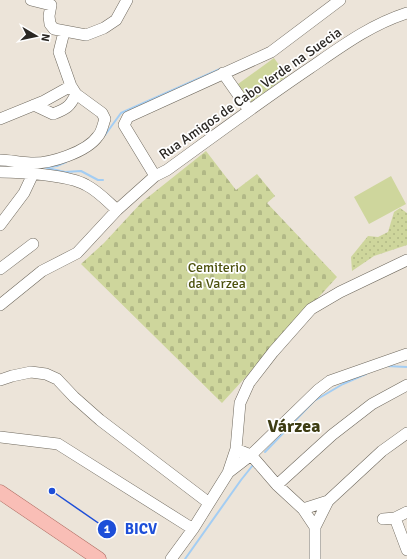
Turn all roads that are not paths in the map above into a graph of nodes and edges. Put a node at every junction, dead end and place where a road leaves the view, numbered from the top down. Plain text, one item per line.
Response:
1 (31, 0) edge
2 (127, 0) edge
3 (340, 0) edge
4 (48, 1) edge
5 (407, 13) edge
6 (63, 31) junction
7 (86, 35) junction
8 (60, 47) junction
9 (223, 73) junction
10 (74, 90) junction
11 (34, 105) junction
12 (250, 110) junction
13 (0, 119) edge
14 (0, 160) edge
15 (0, 172) edge
16 (33, 174) junction
17 (155, 176) junction
18 (117, 210) junction
19 (0, 225) edge
20 (33, 244) dead end
21 (407, 260) edge
22 (0, 269) edge
23 (0, 305) edge
24 (407, 354) edge
25 (0, 380) edge
26 (407, 385) edge
27 (407, 432) edge
28 (0, 437) edge
29 (236, 449) junction
30 (250, 456) junction
31 (228, 473) junction
32 (277, 485) junction
33 (0, 492) edge
34 (328, 501) junction
35 (0, 503) edge
36 (209, 503) junction
37 (303, 509) junction
38 (407, 512) edge
39 (395, 518) junction
40 (383, 519) dead end
41 (315, 528) junction
42 (193, 529) junction
43 (407, 550) edge
44 (84, 559) edge
45 (99, 559) edge
46 (171, 559) edge
47 (315, 559) edge

1 - 4 street
2 - 7 street
3 - 9 street
4 - 6 street
5 - 12 street, Rua Amigos de Cabo Verde na Suecia
6 - 7 street
6 - 8 street
7 - 8 street
8 - 10 street
9 - 12 street
9 - 17 street
10 - 11 street
10 - 11 street
10 - 14 street
11 - 13 street
12 - 17 street, Rua Amigos de Cabo Verde na Suecia
15 - 16 street
16 - 18 street
16 - 19 street
17 - 18 street, Rua Amigos de Cabo Verde na Suecia
18 - 23 street, Rua Amigos de Cabo Verde na Suecia
20 - 22 street
21 - 29 street
24 - 30 street
25 - 36 street
26 - 32 street
27 - 34 street
28 - 42 street
29 - 30 street
29 - 31 street
30 - 31 street
30 - 32 street
31 - 36 street
32 - 37 street
33 - 45 main road
34 - 37 street
34 - 41 street
35 - 44 main road
36 - 42 street
37 - 41 street
38 - 39 street
39 - 40 street
39 - 43 street
41 - 47 street
42 - 46 street

